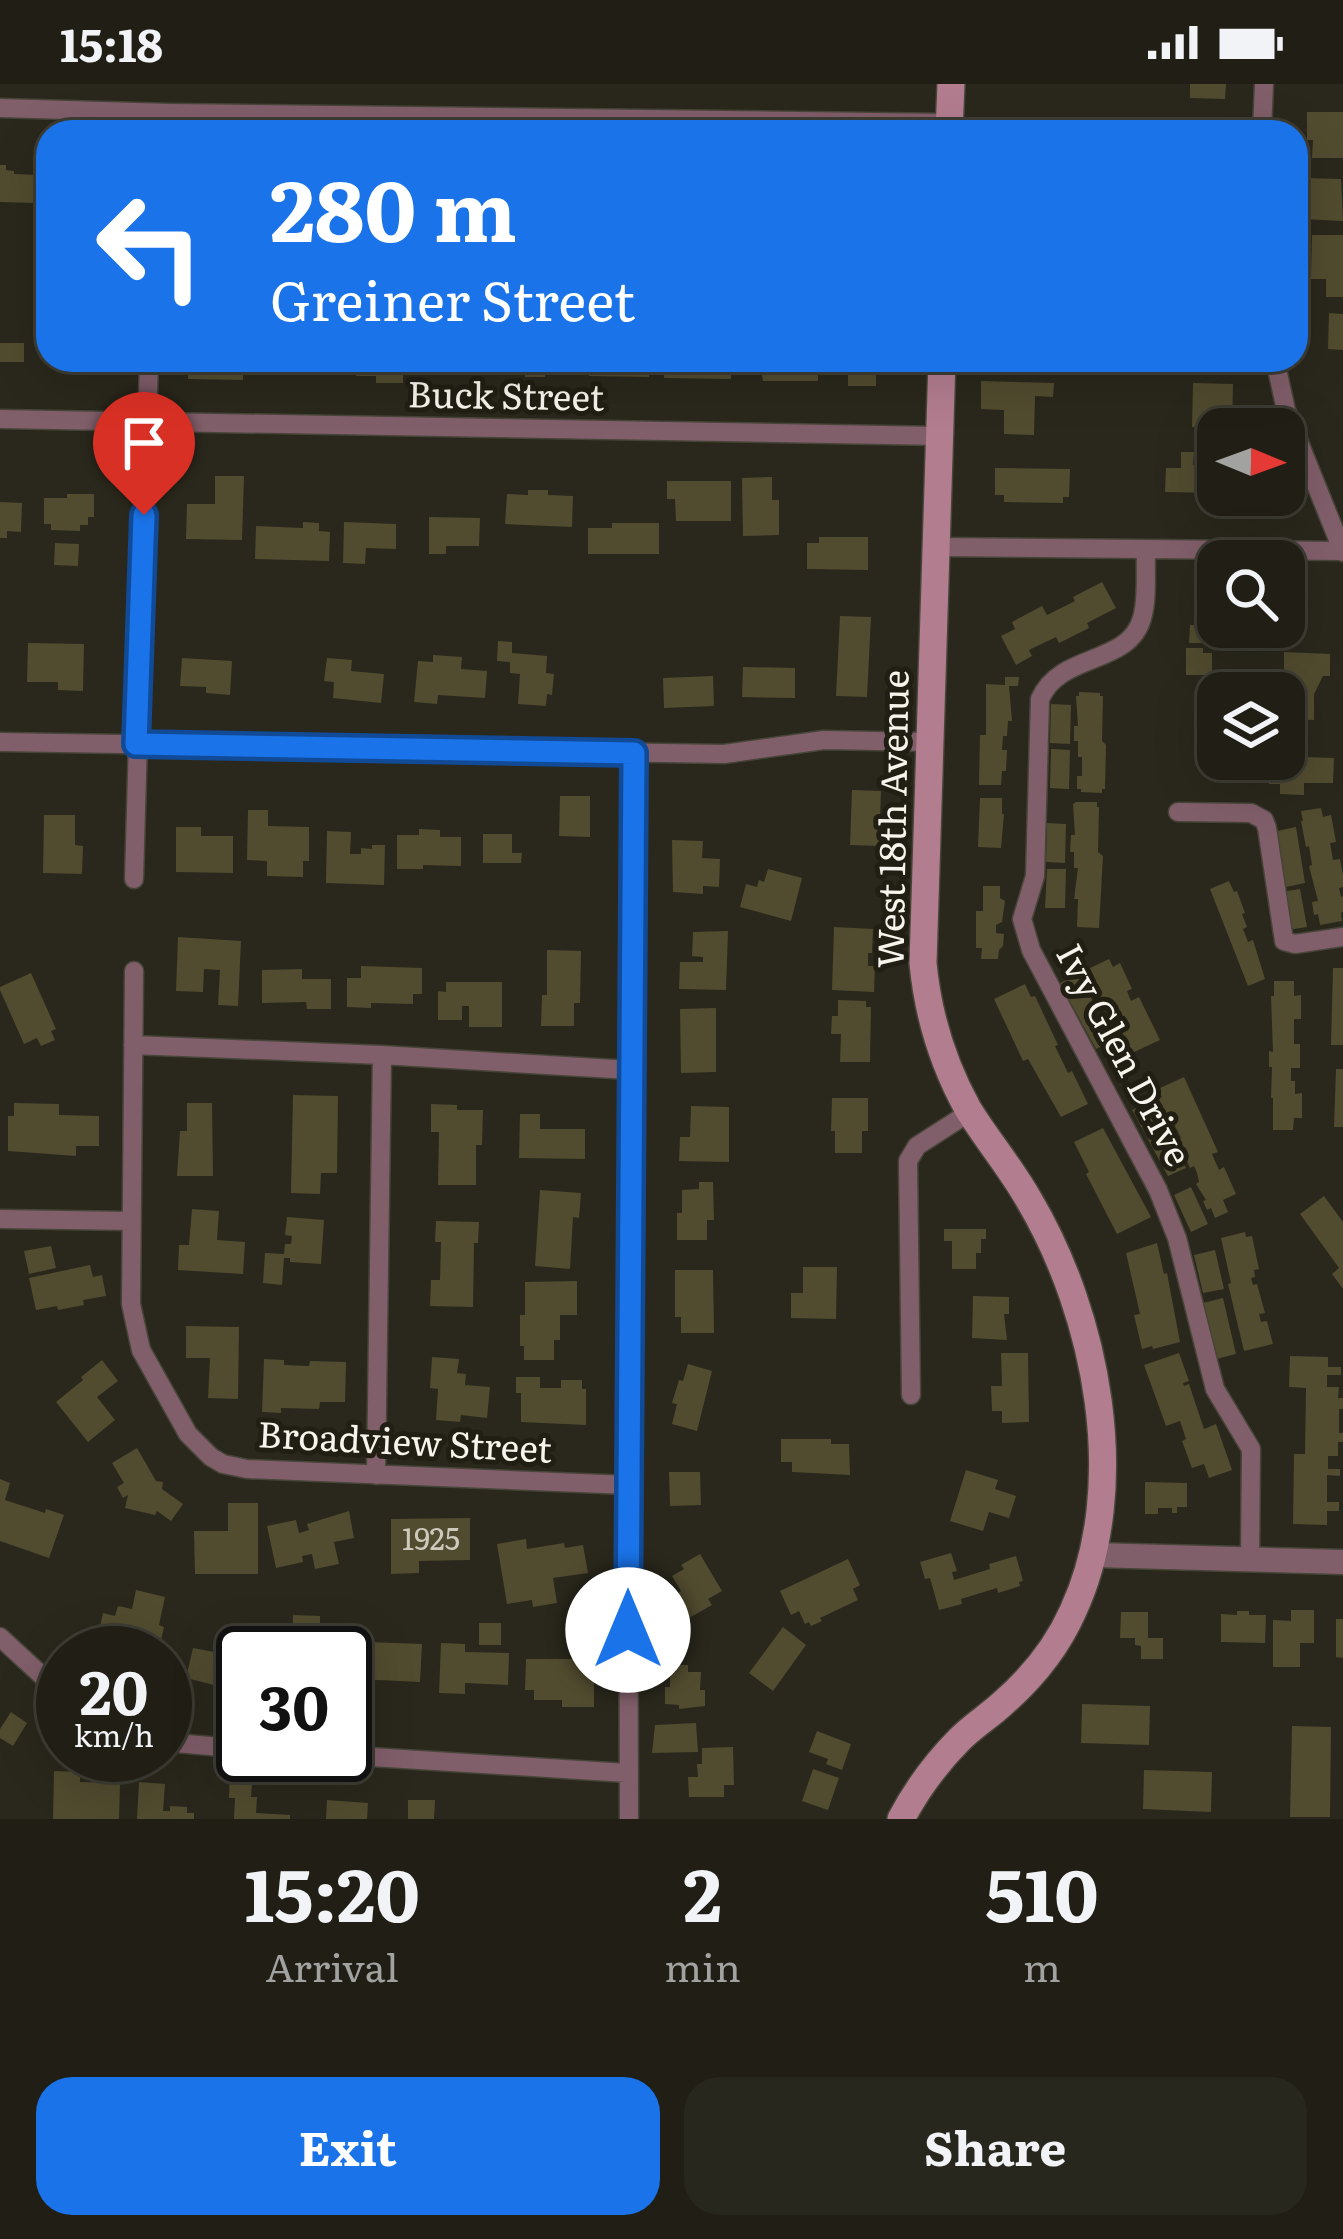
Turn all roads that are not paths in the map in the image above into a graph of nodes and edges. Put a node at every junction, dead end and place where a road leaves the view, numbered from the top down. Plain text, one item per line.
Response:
1 (951, 84) edge
2 (1264, 84) edge
3 (0, 108) edge
4 (133, 120) edge
5 (950, 120) edge
6 (1262, 120) edge
7 (149, 372) edge
8 (942, 372) edge
9 (1278, 372) edge
10 (0, 419) edge
11 (147, 423) junction
12 (939, 436) junction
13 (936, 547) junction
14 (1146, 550) junction
15 (1343, 551) edge
16 (0, 742) edge
17 (930, 742) junction
18 (136, 744) junction
19 (634, 753) junction
20 (1178, 812) dead end
21 (134, 879) dead end
22 (1343, 937) edge
23 (134, 971) dead end
24 (133, 1045) junction
25 (382, 1055) junction
26 (630, 1070) junction
27 (970, 1112) junction
28 (0, 1219) edge
29 (130, 1221) junction
30 (911, 1395) dead end
31 (376, 1475) junction
32 (628, 1484) junction
33 (1095, 1555) junction
34 (1250, 1559) junction
35 (1343, 1562) edge
36 (0, 1637) edge
37 (36, 1670) edge
38 (372, 1757) edge
39 (627, 1773) junction
40 (629, 1819) edge
41 (901, 1819) edge

1 - 5 main road
2 - 6 street
3 - 4 street
7 - 11 street
8 - 12 main road, West 18th Avenue
9 - 15 street
10 - 11 street, Buck Street
11 - 12 street, Buck Street
11 - 18 street
12 - 13 main road, West 18th Avenue
13 - 14 street
13 - 17 main road, West 18th Avenue
14 - 15 street
14 - 34 street, Ivy Glen Drive
16 - 18 street
17 - 19 street
17 - 27 main road, West 18th Avenue
18 - 19 street
18 - 21 street
19 - 26 street
20 - 22 street
23 - 24 street, Broadview Street
24 - 25 street
24 - 29 street, Broadview Street
25 - 26 street
25 - 31 street
26 - 32 street
27 - 30 street
27 - 33 main road, West 18th Avenue
28 - 29 street
29 - 31 street, Broadview Street
31 - 32 street, Broadview Street
32 - 39 street
33 - 34 street
33 - 41 main road, West 18th Avenue
34 - 35 street
36 - 37 street
38 - 39 street
39 - 40 street

